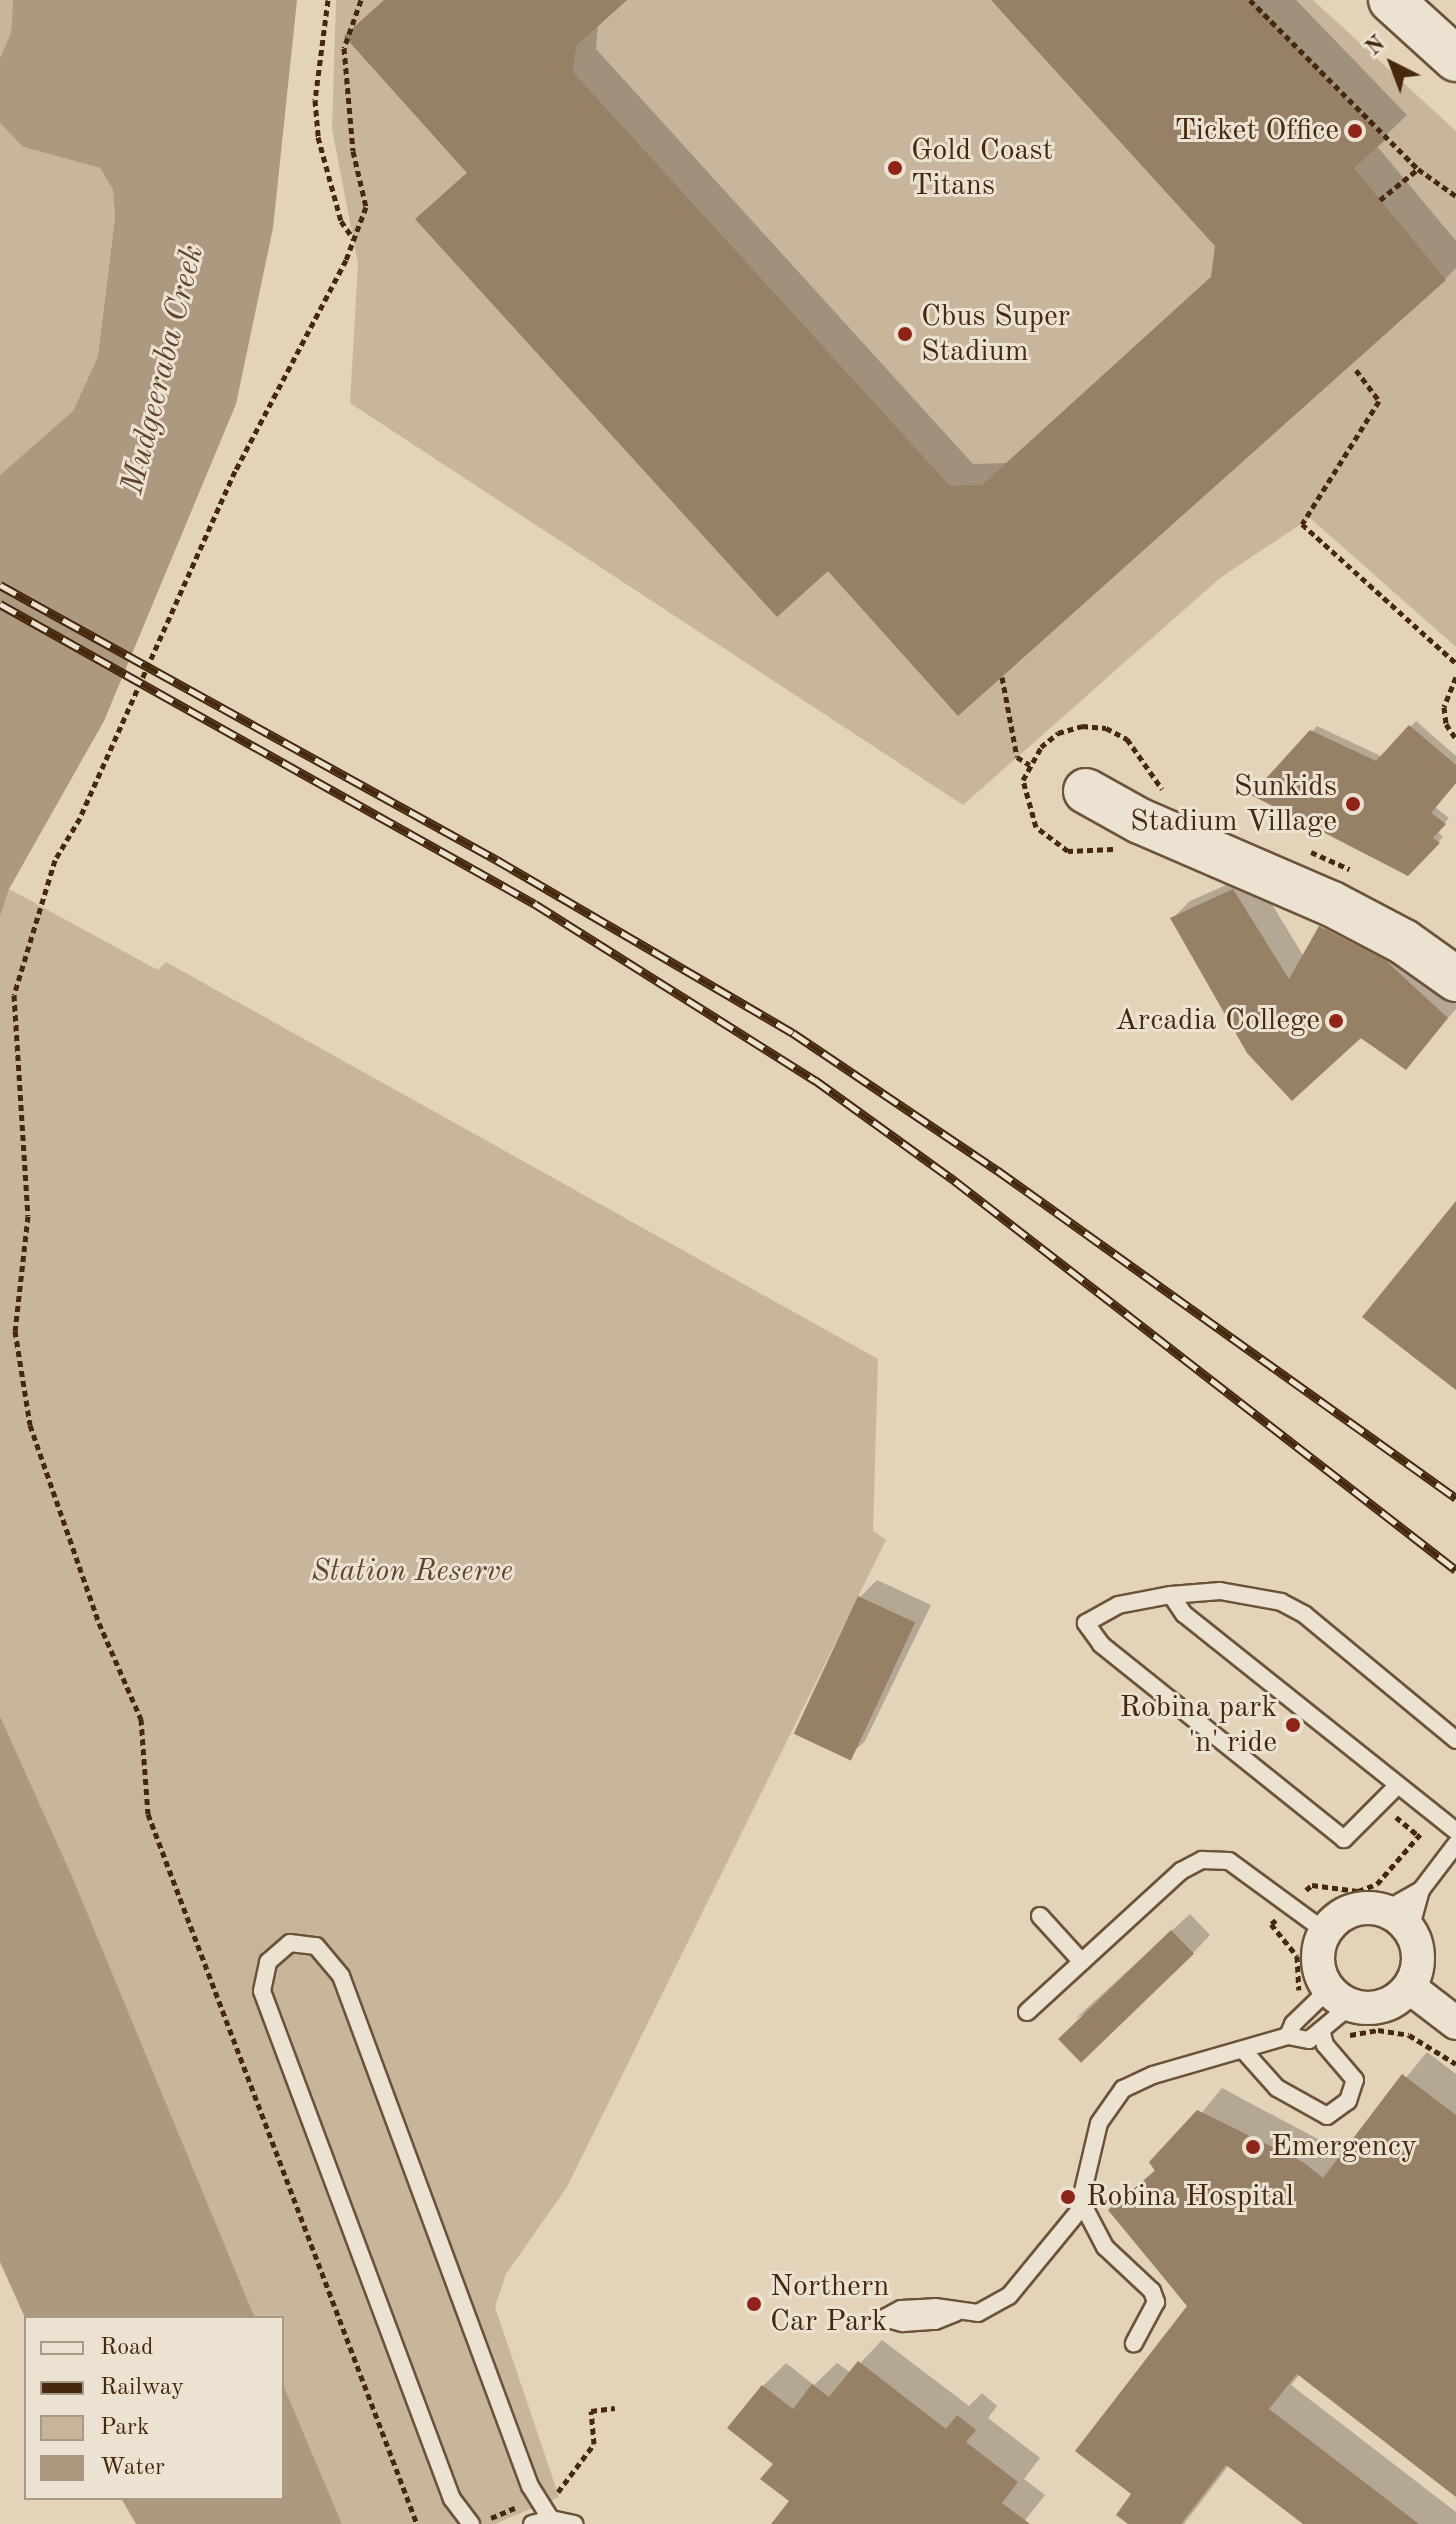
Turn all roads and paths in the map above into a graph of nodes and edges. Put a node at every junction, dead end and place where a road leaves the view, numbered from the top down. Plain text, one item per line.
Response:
1 (328, 0) edge
2 (361, 0) edge
3 (1250, 0) edge
4 (1391, 0) edge
5 (1429, 0) edge
6 (1456, 24) edge
7 (1456, 59) edge
8 (1418, 169) junction
9 (1456, 196) edge
10 (1380, 200) dead end
11 (353, 239) junction
12 (1356, 370) dead end
13 (1456, 663) edge
14 (1002, 677) dead end
15 (1456, 677) edge
16 (1456, 739) edge
17 (1030, 765) dead end
18 (1086, 791) dead end
19 (1456, 979) edge
20 (1171, 1595) junction
21 (1456, 1740) edge
22 (1396, 1787) junction
23 (1396, 1817) dead end
24 (1456, 1831) edge
25 (1456, 1844) edge
26 (1312, 1885) dead end
27 (1421, 1890) junction
28 (1384, 1911) junction
29 (1040, 1916) dead end
30 (1410, 1930) junction
31 (1326, 1932) junction
32 (1082, 1962) junction
33 (1409, 1987) junction
34 (1340, 1997) junction
35 (1027, 2012) dead end
36 (1456, 2023) edge
37 (1322, 2033) junction
38 (1288, 2036) junction
39 (1243, 2050) junction
40 (1082, 2203) junction
41 (955, 2313) dead end
42 (1134, 2343) dead end
43 (615, 2408) dead end
44 (574, 2472) dead end
45 (551, 2519) junction
46 (417, 2524) edge
47 (471, 2524) edge
48 (532, 2524) edge
49 (574, 2524) edge

1 - 11 path
2 - 11 path
3 - 8 path
4 - 7 street
5 - 6 street
8 - 9 path
8 - 10 path
11 - 46 path
12 - 13 path
14 - 17 path
15 - 16 path
18 - 19 street
20 - 21 lane
20 - 22 lane
20 - 22 lane
22 - 24 lane
23 - 26 path
25 - 27 lane
27 - 28 lane
27 - 30 lane
28 - 30 street
28 - 31 street
29 - 32 lane
30 - 33 street
31 - 32 lane
31 - 34 street
32 - 35 lane
33 - 34 street
33 - 36 street
34 - 37 lane
34 - 38 lane
37 - 38 lane
37 - 39 lane
38 - 39 lane
39 - 40 lane
40 - 41 lane
40 - 42 lane
43 - 44 path
45 - 47 lane
45 - 48 lane
45 - 49 lane

